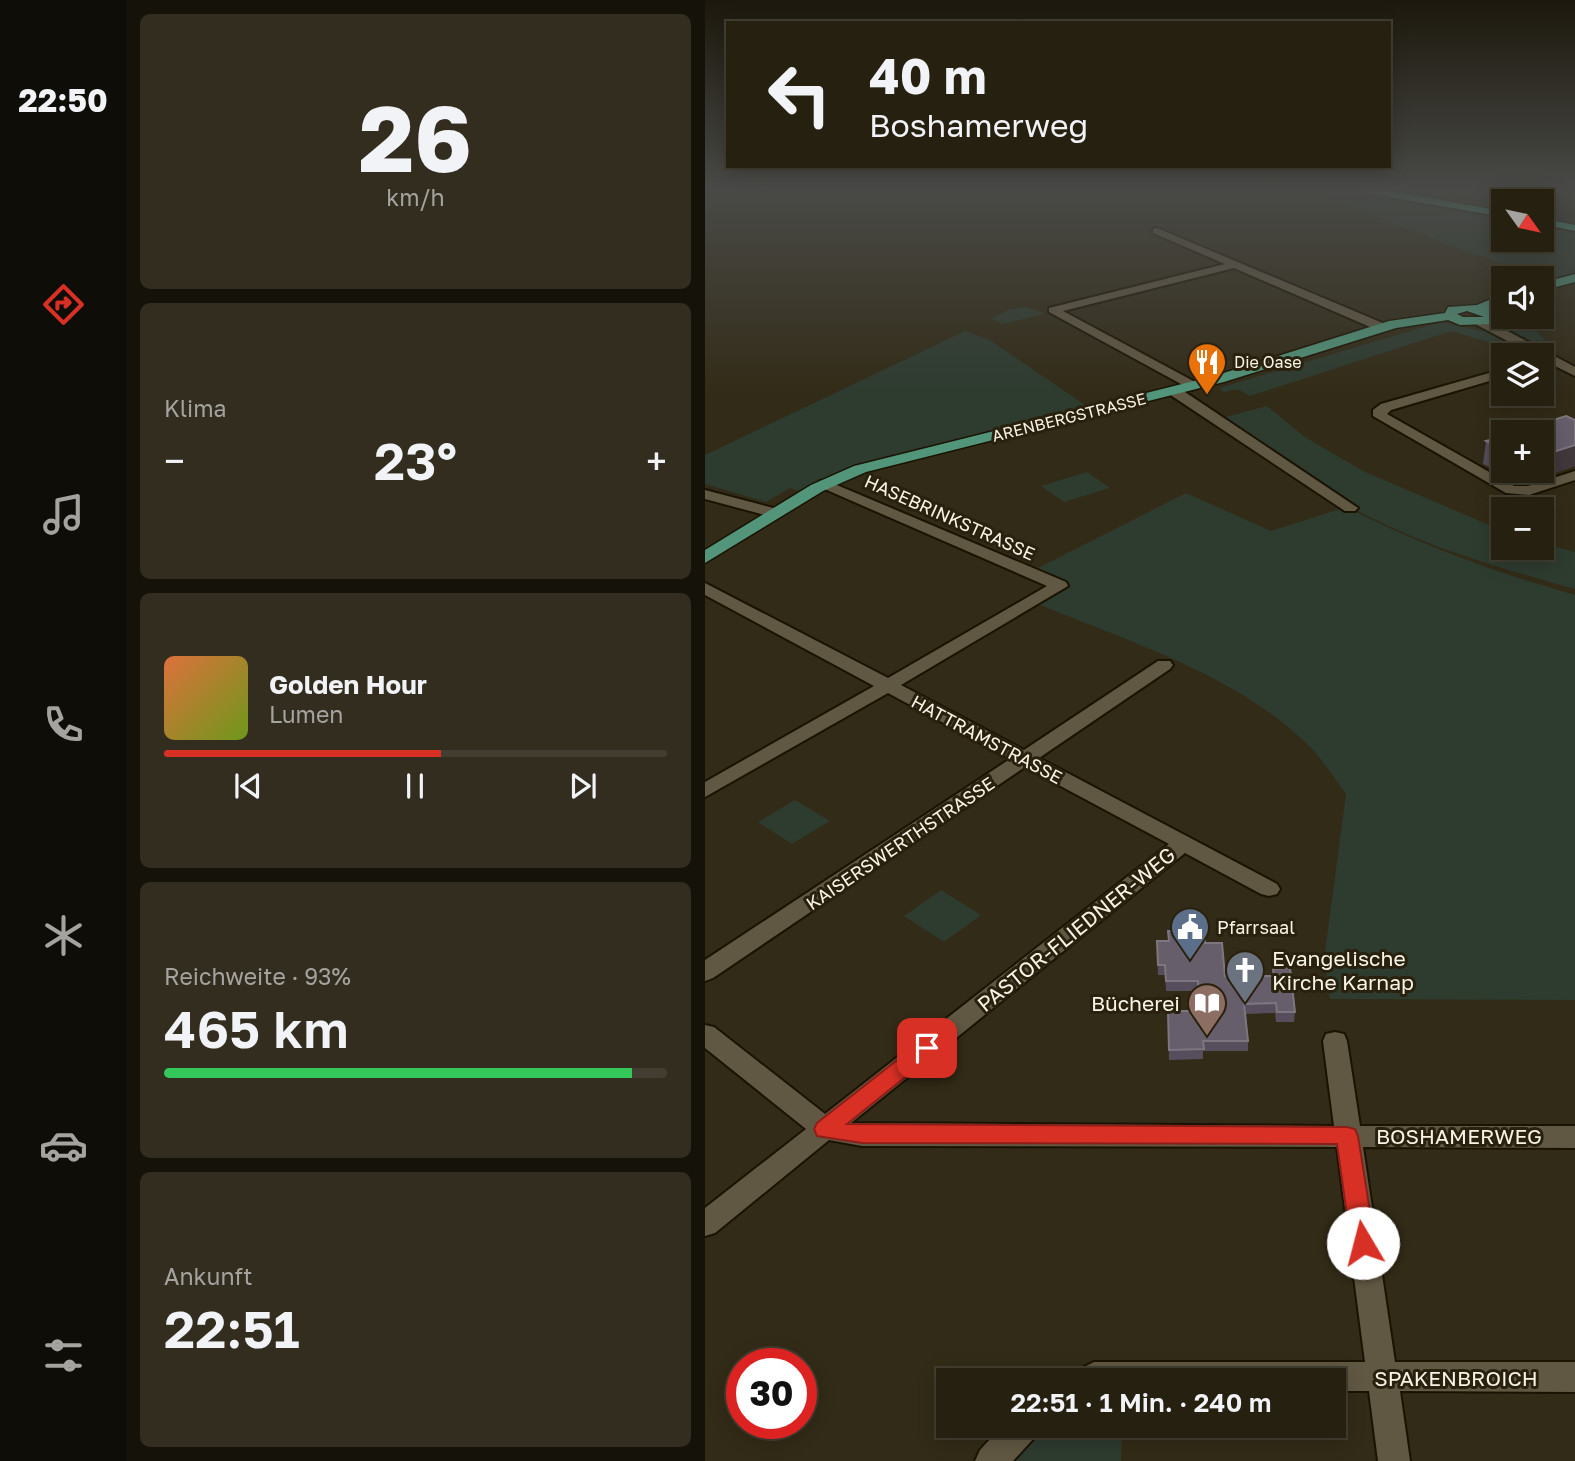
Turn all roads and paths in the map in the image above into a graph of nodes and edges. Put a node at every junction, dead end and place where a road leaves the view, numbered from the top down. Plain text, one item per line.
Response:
1 (1219, 258) edge
2 (1234, 265) junction
3 (1575, 278) edge
4 (1554, 284) edge
5 (1491, 307) edge
6 (1480, 315) junction
7 (1381, 327) junction
8 (1521, 343) edge
9 (1554, 364) edge
10 (1575, 372) edge
11 (1491, 376) edge
12 (1193, 386) junction
13 (1174, 391) junction
14 (1575, 475) edge
15 (825, 484) junction
16 (705, 494) edge
17 (1350, 508) dead end
18 (776, 513) junction
19 (705, 558) edge
20 (705, 588) edge
21 (1164, 665) dead end
22 (887, 686) junction
23 (1026, 759) junction
24 (705, 791) edge
25 (1184, 843) junction
26 (1269, 889) dead end
27 (705, 972) edge
28 (705, 1034) edge
29 (1335, 1041) dead end
30 (825, 1129) junction
31 (1347, 1136) junction
32 (1575, 1137) edge
33 (705, 1224) edge
34 (1575, 1377) edge
35 (1346, 1378) edge
36 (1383, 1378) junction
37 (1013, 1438) edge
38 (991, 1461) edge
39 (1394, 1461) edge

1 - 2 street
2 - 7 street
2 - 12 street
3 - 4 main road
5 - 6 main road
6 - 7 main road, ARENBERGSTRASSE
6 - 8 street
7 - 12 main road, ARENBERGSTRASSE
9 - 10 street
11 - 14 street
12 - 13 main road, ARENBERGSTRASSE
13 - 15 main road, ARENBERGSTRASSE
13 - 17 street
15 - 18 main road, ARENBERGSTRASSE
15 - 22 street, HASEBRINKSTRASSE
16 - 18 street
18 - 19 main road, ARENBERGSTRASSE
20 - 22 street, HATTRAMSTRASSE
21 - 23 street, KAISERSWERTHSTRASSE
22 - 23 street, HATTRAMSTRASSE
22 - 24 street
23 - 25 street, HATTRAMSTRASSE
23 - 27 street, KAISERSWERTHSTRASSE
25 - 26 street, HATTRAMSTRASSE
25 - 30 street, PASTOR-FLIEDNER-WEG
28 - 30 street, BOSHAMERWEG
29 - 31 street
30 - 31 street, BOSHAMERWEG
30 - 33 street, PASTOR-FLIEDNER-WEG
31 - 32 street, BOSHAMERWEG
31 - 36 street
34 - 36 street, SPAKENBROICH
35 - 36 street, SPAKENBROICH
36 - 39 street
37 - 38 street

